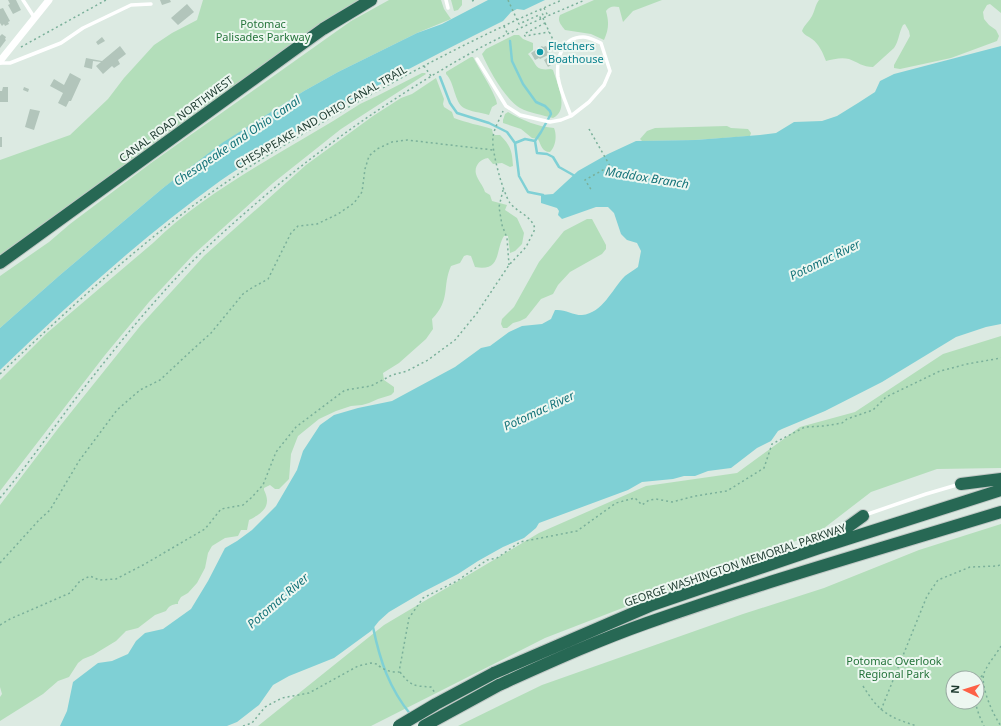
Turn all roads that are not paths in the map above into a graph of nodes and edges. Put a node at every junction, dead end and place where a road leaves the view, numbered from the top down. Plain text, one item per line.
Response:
1 (23, 0) edge
2 (49, 0) edge
3 (371, 0) edge
4 (446, 0) edge
5 (151, 4) dead end
6 (448, 8) dead end
7 (35, 18) junction
8 (477, 59) dead end
9 (0, 62) edge
10 (571, 116) junction
11 (0, 263) edge
12 (1001, 480) edge
13 (961, 484) joint
14 (1001, 490) edge
15 (1001, 512) edge
16 (863, 516) joint
17 (819, 548) junction
18 (399, 726) edge
19 (424, 726) edge

1 - 7 lane
2 - 7 street
3 - 11 highway, CANAL ROAD NORTHWEST
4 - 6 lane
5 - 9 lane
7 - 9 street
8 - 10 lane
10 - 10 lane
12 - 13 highway
13 - 16 lane
14 - 17 highway, GEORGE WASHINGTON MEMORIAL PARKWAY
15 - 19 highway, bridge
16 - 17 highway
17 - 18 highway, GEORGE WASHINGTON MEMORIAL PARKWAY, bridge

